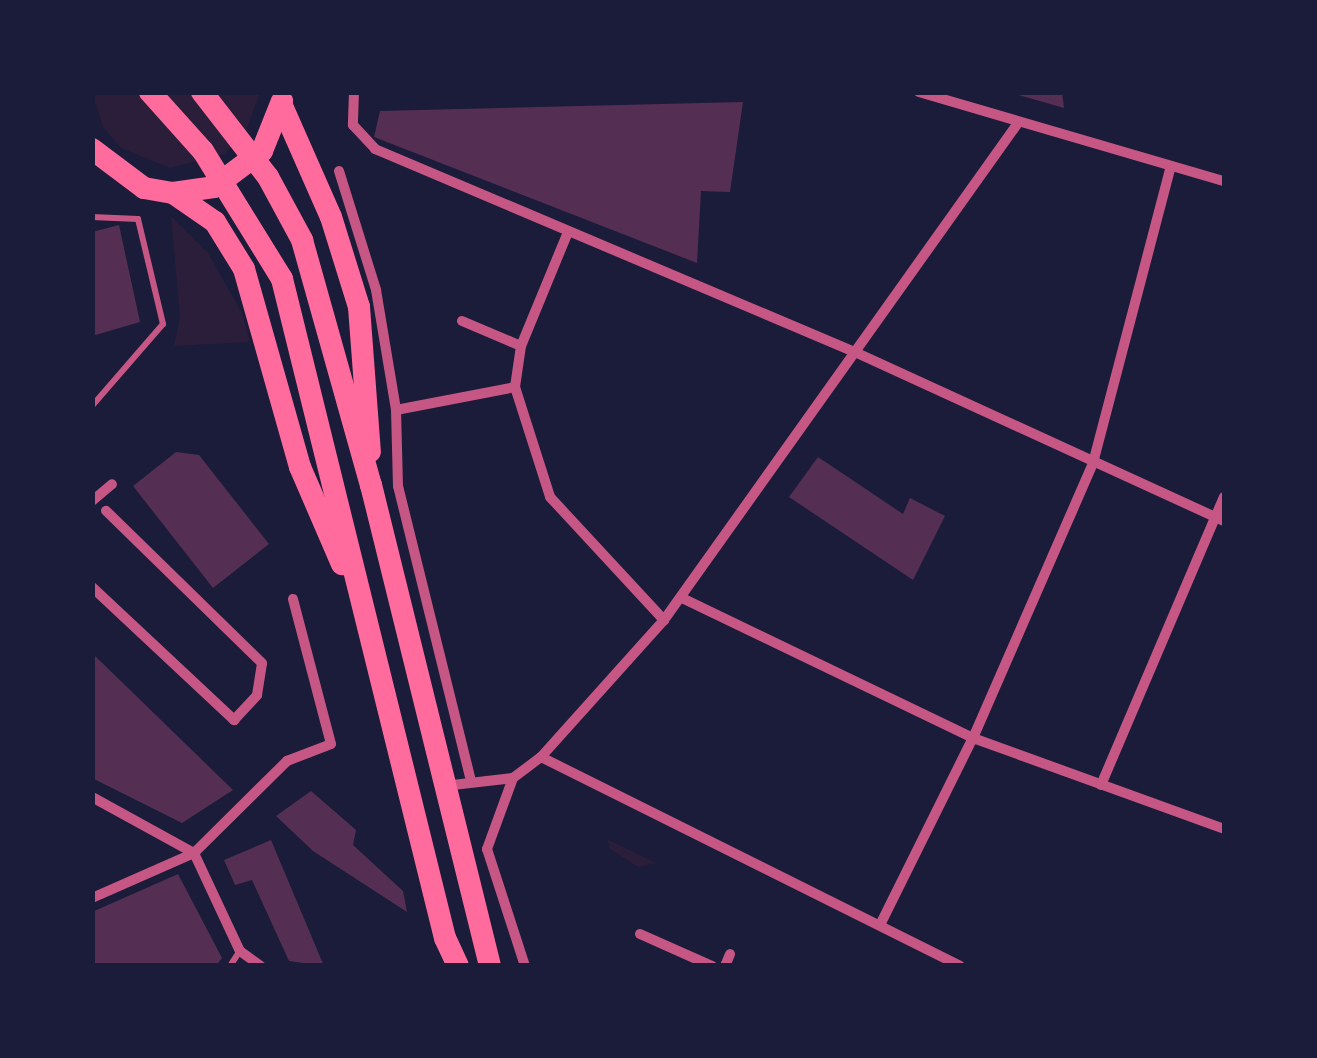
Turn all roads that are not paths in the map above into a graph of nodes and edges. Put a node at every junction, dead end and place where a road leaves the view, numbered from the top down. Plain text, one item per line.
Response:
1 (150, 92) edge
2 (202, 92) edge
3 (354, 92) edge
4 (920, 92) edge
5 (959, 92) edge
6 (282, 99) edge
7 (963, 105) junction
8 (1018, 123) junction
9 (92, 149) edge
10 (1171, 166) junction
11 (338, 171) dead end
12 (118, 174) junction
13 (92, 177) edge
14 (1224, 181) edge
15 (173, 193) junction
16 (92, 218) edge
17 (568, 232) junction
18 (462, 321) dead end
19 (522, 346) junction
20 (858, 353) junction
21 (515, 386) junction
22 (92, 406) edge
23 (396, 410) junction
24 (1093, 463) junction
25 (112, 484) dead end
26 (371, 485) junction
27 (1224, 497) edge
28 (92, 501) edge
29 (106, 511) dead end
30 (1222, 520) edge
31 (92, 586) edge
32 (682, 598) junction
33 (293, 599) dead end
34 (363, 613) junction
35 (664, 620) junction
36 (973, 738) junction
37 (541, 757) junction
38 (514, 778) junction
39 (471, 782) junction
40 (1101, 785) junction
41 (442, 786) junction
42 (92, 797) edge
43 (1223, 825) edge
44 (194, 853) junction
45 (92, 898) edge
46 (880, 925) junction
47 (479, 933) junction
48 (640, 934) dead end
49 (240, 951) junction
50 (230, 966) edge
51 (260, 966) edge
52 (456, 966) edge
53 (490, 966) edge
54 (502, 966) edge
55 (525, 966) edge
56 (712, 966) edge
57 (960, 966) edge

1 - 34 highway
2 - 26 highway
3 - 17 street
4 - 7 street
5 - 7 lane
6 - 15 highway
6 - 26 highway
7 - 8 street
8 - 10 street
8 - 20 street
9 - 12 highway
10 - 14 street
10 - 24 street
11 - 23 street
12 - 13 highway
12 - 15 highway
15 - 34 highway
16 - 22 lane
17 - 19 street
17 - 20 street
18 - 19 street
19 - 21 street
20 - 24 street
20 - 32 street
21 - 23 street
21 - 35 street
23 - 39 street
24 - 30 street
24 - 36 street
25 - 28 street
26 - 41 highway
27 - 30 street
29 - 31 street
30 - 40 street
32 - 35 street
32 - 36 street
33 - 44 street
34 - 52 highway
35 - 37 street
36 - 40 street
36 - 46 street
37 - 38 street
37 - 46 street
38 - 39 street
38 - 55 street
39 - 41 street
40 - 43 street
41 - 47 highway
42 - 44 street
44 - 45 street
44 - 49 street
46 - 57 street
47 - 53 highway
47 - 54 highway
48 - 56 street
49 - 50 lane
49 - 51 street

